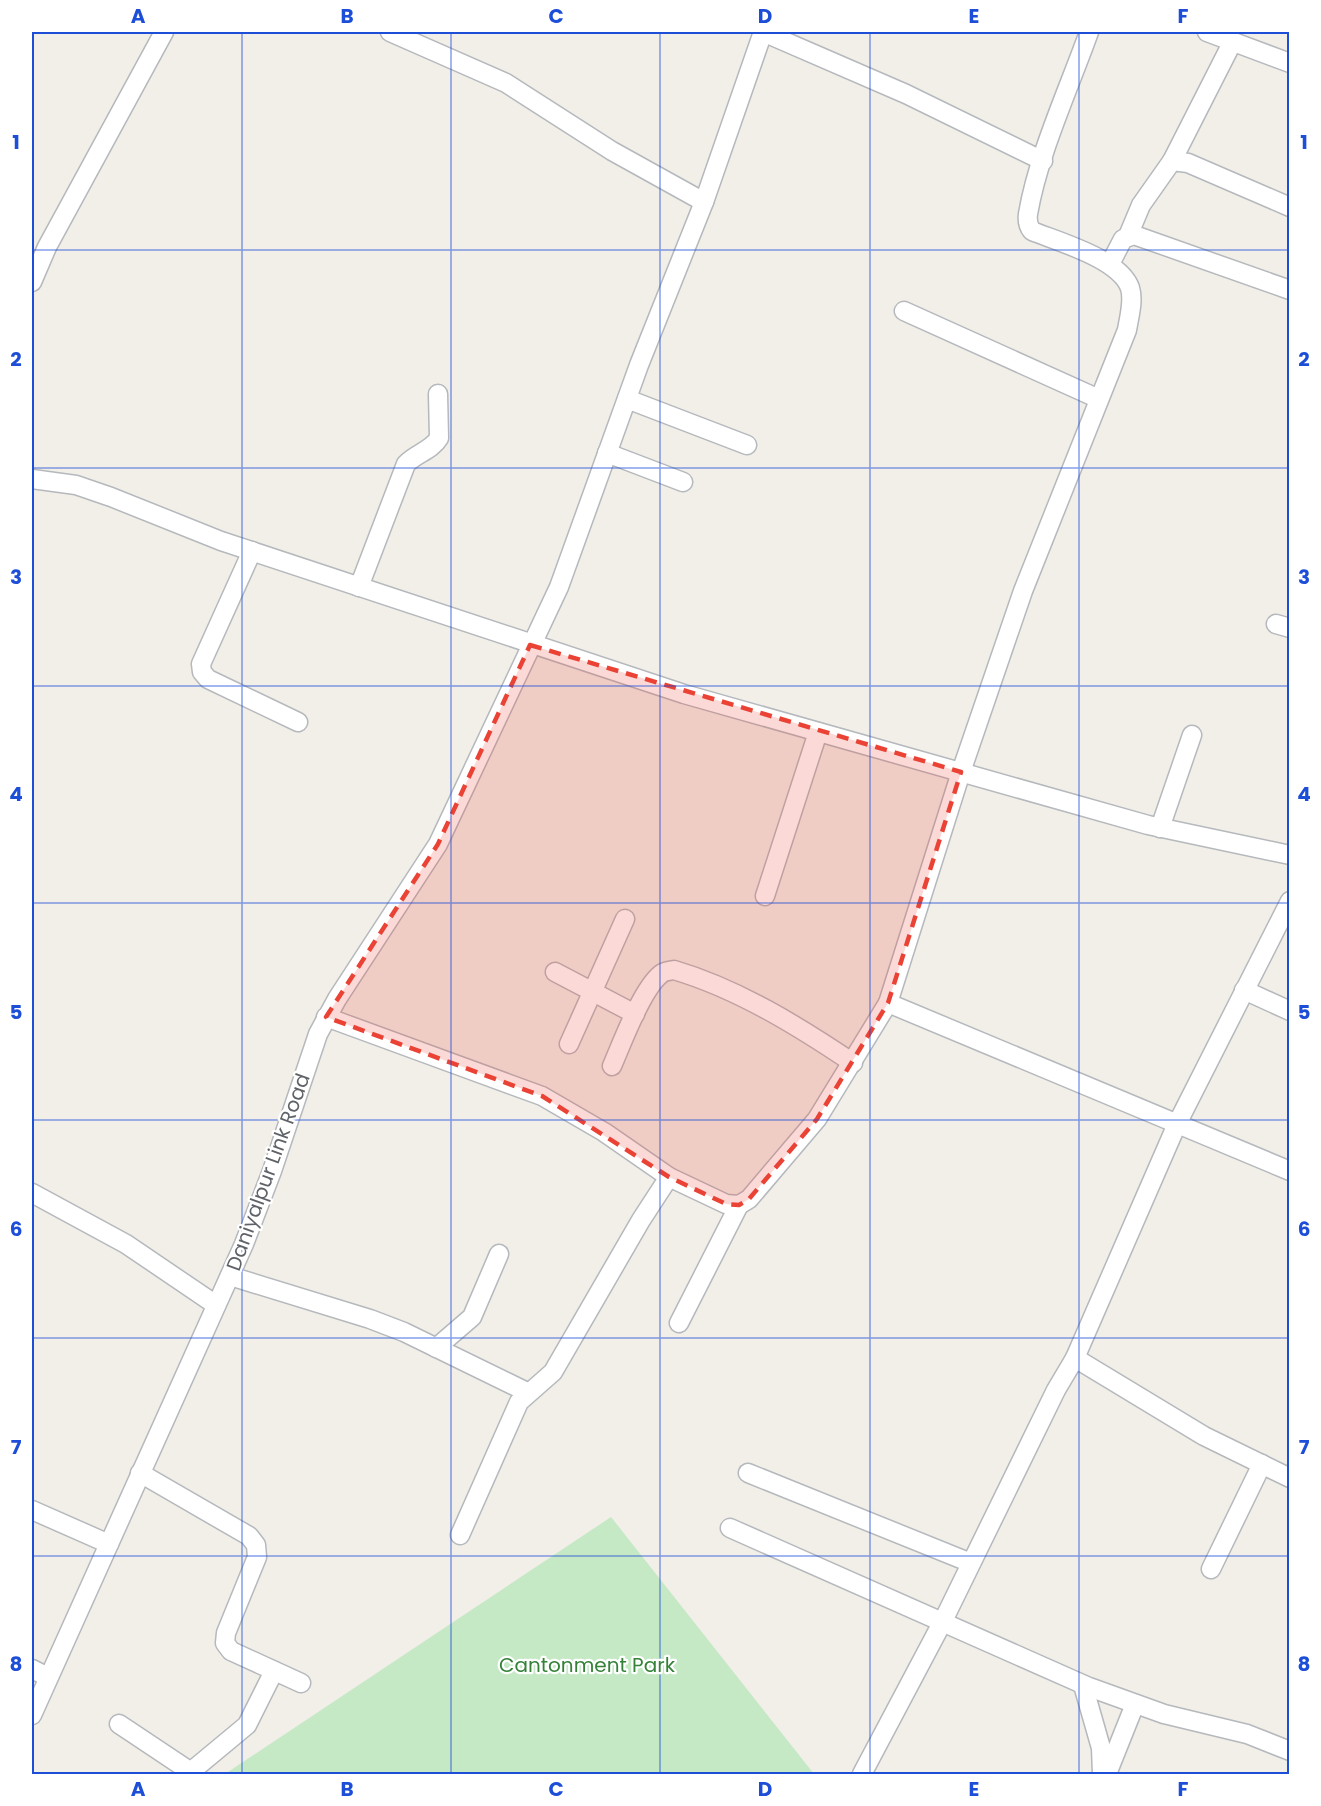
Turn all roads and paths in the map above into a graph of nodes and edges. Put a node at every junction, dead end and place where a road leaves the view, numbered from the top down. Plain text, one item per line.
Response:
1 (164, 32) edge
2 (390, 32) edge
3 (763, 32) edge
4 (1089, 32) edge
5 (1207, 32) edge
6 (1232, 43) junction
7 (1290, 63) edge
8 (1172, 160) junction
9 (1043, 161) junction
10 (704, 202) junction
11 (1290, 207) edge
12 (1128, 236) junction
13 (39, 244) edge
14 (1110, 264) junction
15 (32, 282) edge
16 (1290, 290) edge
17 (904, 311) dead end
18 (438, 394) dead end
19 (627, 399) junction
20 (1099, 399) junction
21 (747, 445) dead end
22 (607, 453) junction
23 (32, 479) edge
24 (683, 482) dead end
25 (252, 551) junction
26 (359, 587) junction
27 (530, 645) junction
28 (298, 722) dead end
29 (818, 732) junction
30 (1192, 735) dead end
31 (961, 772) junction
32 (1160, 828) junction
33 (1290, 855) edge
34 (765, 896) dead end
35 (1290, 902) edge
36 (625, 920) dead end
37 (555, 972) dead end
38 (1244, 990) junction
39 (592, 991) junction
40 (888, 1003) junction
41 (1290, 1011) edge
42 (635, 1014) junction
43 (326, 1017) junction
44 (568, 1044) dead end
45 (853, 1063) junction
46 (612, 1066) dead end
47 (1176, 1124) junction
48 (1290, 1171) edge
49 (669, 1177) junction
50 (32, 1193) edge
51 (738, 1205) junction
52 (499, 1254) dead end
53 (230, 1275) junction
54 (216, 1305) junction
55 (679, 1323) dead end
56 (436, 1348) junction
57 (1075, 1358) junction
58 (527, 1392) junction
59 (1262, 1464) junction
60 (140, 1473) junction
61 (748, 1473) dead end
62 (1290, 1478) edge
63 (32, 1510) edge
64 (730, 1528) dead end
65 (460, 1535) dead end
66 (109, 1544) junction
67 (971, 1563) junction
68 (1211, 1569) dead end
69 (944, 1621) junction
70 (32, 1669) edge
71 (274, 1671) junction
72 (48, 1677) junction
73 (301, 1683) dead end
74 (1083, 1685) junction
75 (1135, 1704) junction
76 (32, 1715) edge
77 (119, 1724) dead end
78 (1290, 1751) edge
79 (189, 1773) edge
80 (862, 1774) edge
81 (1102, 1774) edge
82 (1107, 1774) edge

1 - 13 street
2 - 10 street
3 - 9 street
3 - 10 street, Daniyalpur Link Road
4 - 9 street
5 - 6 street
6 - 7 street
6 - 8 street
8 - 11 street
8 - 12 street
9 - 14 street
10 - 19 street, Daniyalpur Link Road
12 - 14 street
12 - 16 street
13 - 15 street
14 - 20 street
17 - 20 street
18 - 26 street
19 - 21 street
19 - 22 street, Daniyalpur Link Road
20 - 31 street
22 - 24 street
22 - 27 street, Daniyalpur Link Road
23 - 25 street
25 - 26 street
25 - 28 street
26 - 27 street
27 - 29 street
27 - 43 street, Daniyalpur Link Road
29 - 31 street
29 - 34 street
30 - 32 street
31 - 32 street
31 - 40 street
32 - 33 street
35 - 38 street
36 - 39 street
37 - 39 street
38 - 41 street
38 - 47 street
39 - 42 street
39 - 44 street
40 - 45 street
40 - 47 street
42 - 45 street
42 - 46 street
43 - 49 street
43 - 53 street, Daniyalpur Link Road
45 - 51 street
47 - 48 street
47 - 57 street
49 - 51 street
49 - 58 street
50 - 54 street
51 - 55 street
52 - 56 street
53 - 54 street, Daniyalpur Link Road
53 - 56 street
54 - 60 street, Daniyalpur Link Road
56 - 58 street
57 - 59 street
57 - 67 street
58 - 65 street
59 - 62 street
59 - 68 street
60 - 66 street, Daniyalpur Link Road
60 - 71 street
61 - 67 street
63 - 66 street
64 - 69 street
66 - 72 street, Daniyalpur Link Road
67 - 69 street
69 - 74 street
69 - 80 street
70 - 72 street
71 - 73 street
71 - 79 street
72 - 76 street, Daniyalpur Link Road
74 - 75 street
74 - 81 street
75 - 78 street
75 - 82 street
77 - 79 street

